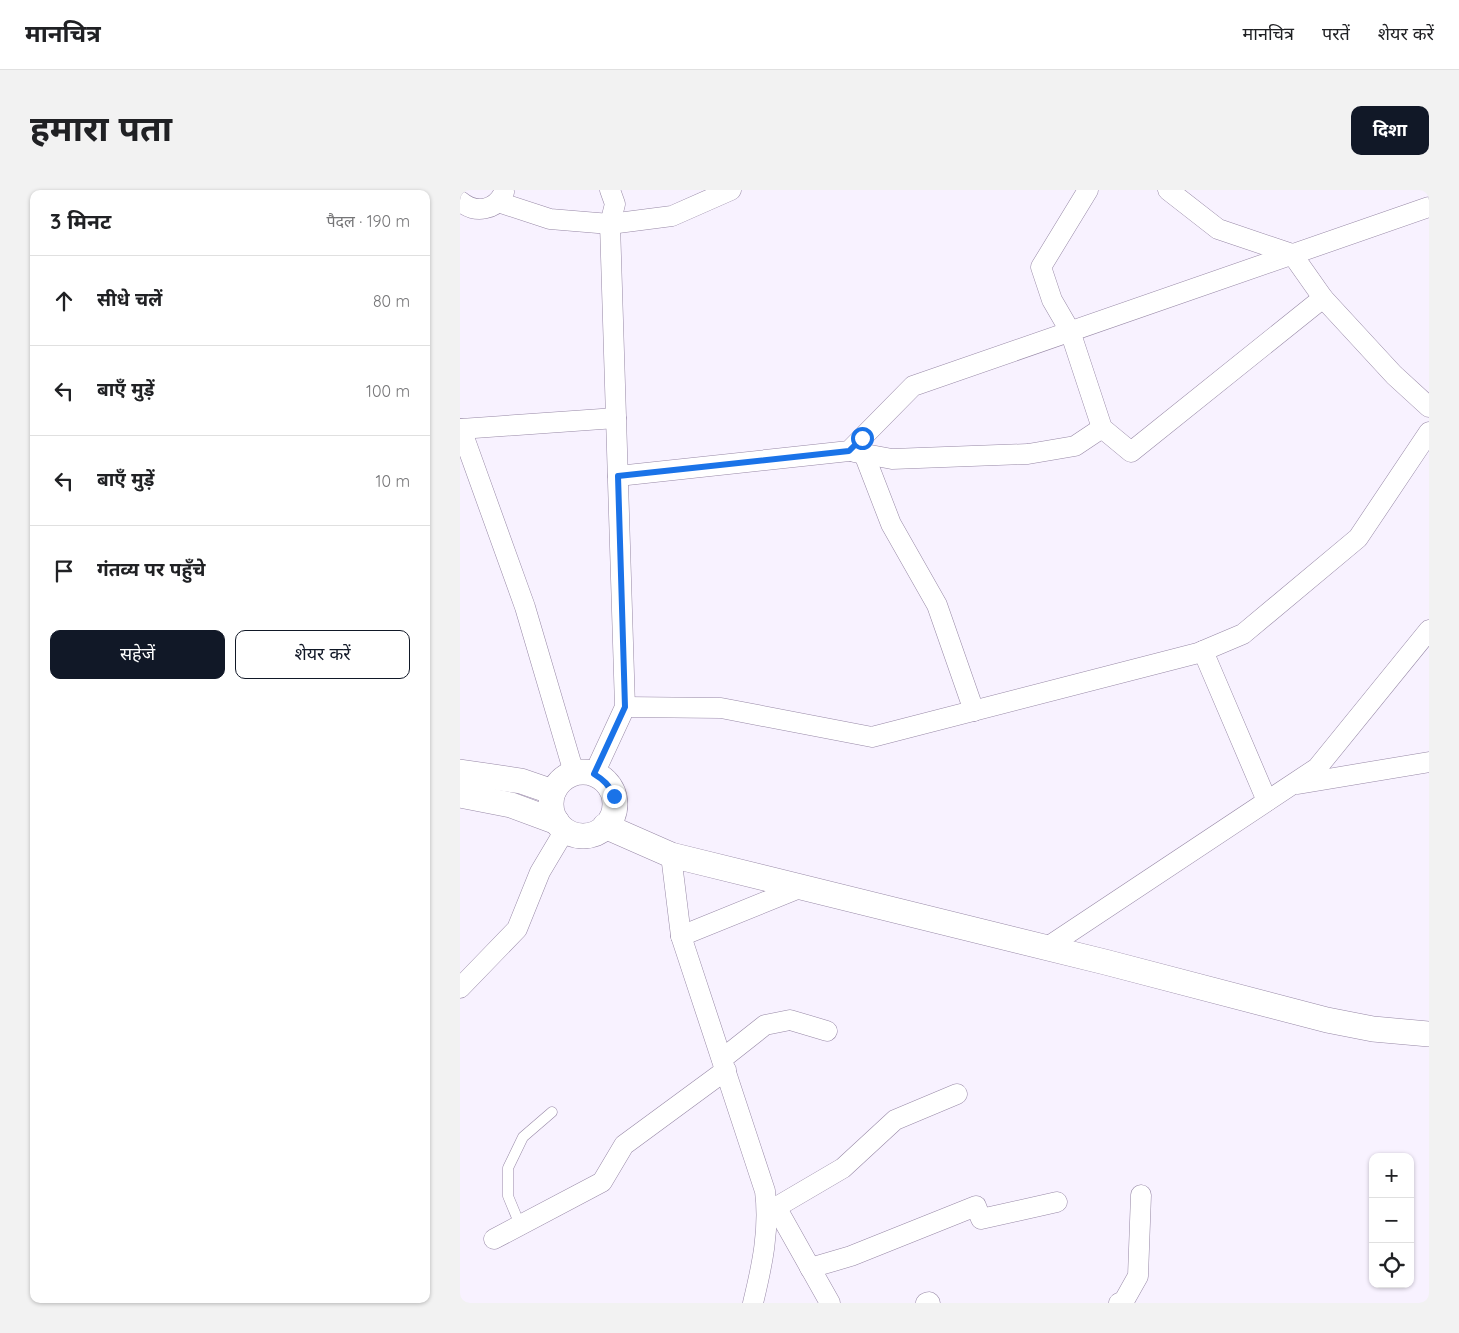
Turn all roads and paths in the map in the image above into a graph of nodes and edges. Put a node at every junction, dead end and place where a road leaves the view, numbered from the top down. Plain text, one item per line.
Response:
1 (610, 190) edge
2 (730, 190) edge
3 (1088, 190) edge
4 (1168, 190) edge
5 (501, 196) edge
6 (460, 201) edge
7 (1429, 207) edge
8 (610, 224) junction
9 (1292, 254) junction
10 (1323, 298) junction
11 (1070, 331) junction
12 (1429, 407) edge
13 (616, 418) junction
14 (1102, 428) junction
15 (1429, 432) edge
16 (462, 441) edge
17 (857, 452) junction
18 (618, 476) junction
19 (1429, 630) edge
20 (1204, 651) junction
21 (625, 707) junction
22 (974, 711) junction
23 (1429, 762) edge
24 (460, 772) edge
25 (584, 773) junction
26 (1291, 785) junction
27 (553, 792) junction
28 (460, 795) edge
29 (1267, 801) junction
30 (561, 826) junction
31 (605, 826) junction
32 (671, 855) junction
33 (802, 887) junction
34 (681, 936) junction
35 (1046, 948) junction
36 (460, 988) edge
37 (827, 1031) dead end
38 (1429, 1034) edge
39 (724, 1065) junction
40 (957, 1094) dead end
41 (552, 1112) dead end
42 (1141, 1196) dead end
43 (1057, 1202) dead end
44 (772, 1209) junction
45 (520, 1225) junction
46 (494, 1239) dead end
47 (810, 1268) junction
48 (753, 1303) edge
49 (830, 1303) edge
50 (1119, 1303) edge

1 - 8 street
2 - 8 street
3 - 11 street
4 - 9 street
5 - 6 street
5 - 8 street
7 - 9 street
8 - 13 street
9 - 10 street
9 - 11 street
10 - 12 street
10 - 14 street
11 - 14 street
11 - 17 street
13 - 16 street
13 - 18 street
14 - 17 street
15 - 20 street
16 - 25 street
17 - 18 street
17 - 22 street
18 - 21 street
19 - 26 street
20 - 22 street
20 - 29 street
21 - 22 street
21 - 25 street
23 - 26 street
24 - 27 street
25 - 27 street
25 - 31 street
26 - 29 street
27 - 30 street
28 - 30 street
29 - 35 street
30 - 31 street
30 - 36 street
31 - 32 street
32 - 33 street
32 - 34 street
33 - 34 street
33 - 35 street
34 - 39 street
35 - 38 street
37 - 39 street
39 - 44 street
39 - 45 street
40 - 44 street
41 - 45 lane
42 - 50 street
43 - 47 street
44 - 47 street
44 - 48 street
45 - 46 street
47 - 49 street

